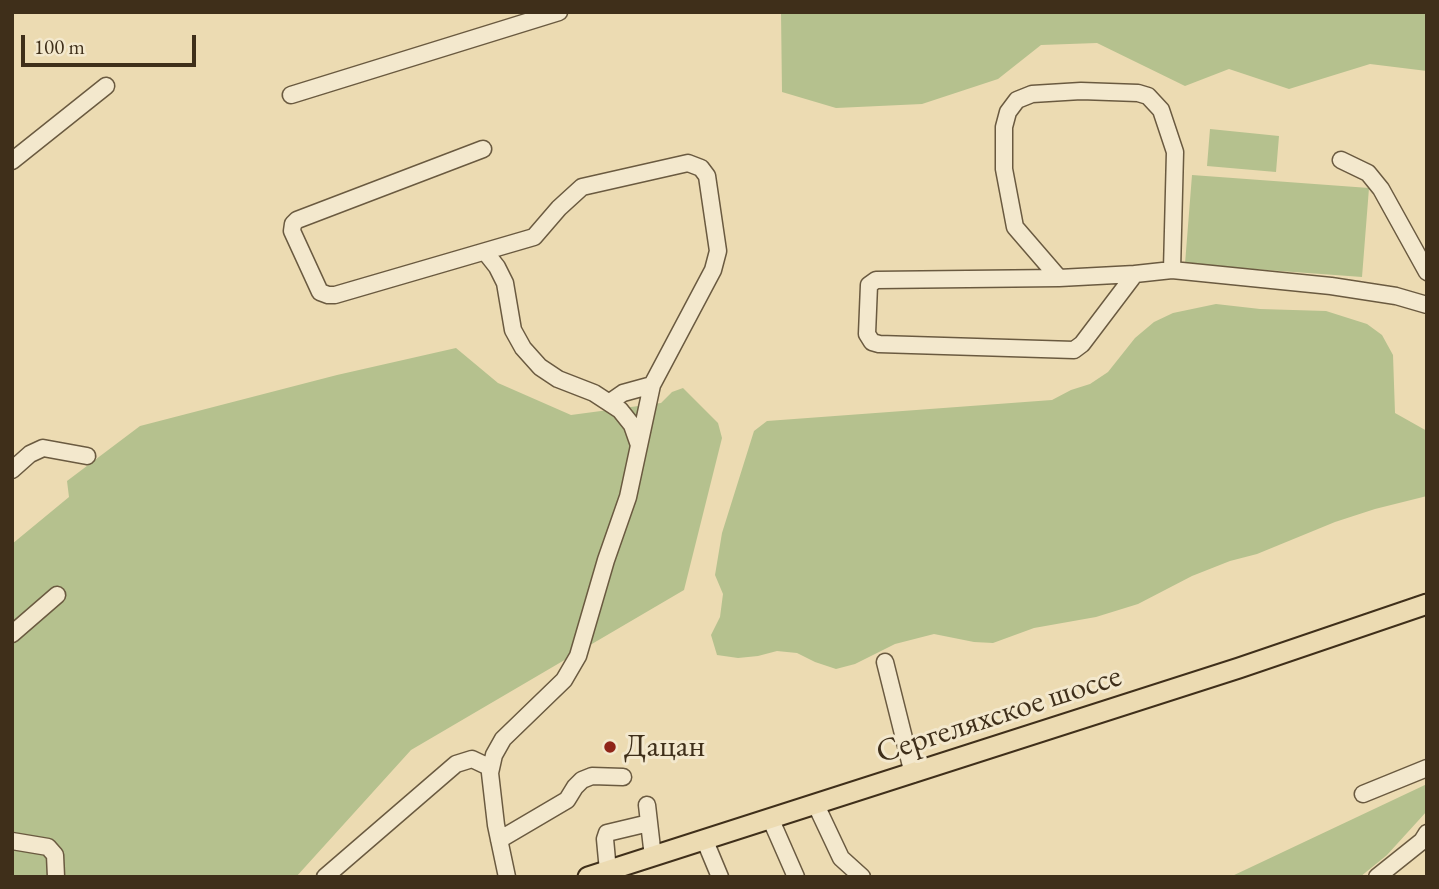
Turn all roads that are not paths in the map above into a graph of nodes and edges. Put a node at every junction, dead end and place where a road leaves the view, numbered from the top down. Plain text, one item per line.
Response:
1 (559, 12) edge
2 (106, 86) dead end
3 (291, 95) dead end
4 (483, 149) dead end
5 (1340, 160) dead end
6 (12, 161) edge
7 (486, 253) junction
8 (1172, 270) junction
9 (1427, 272) edge
10 (1135, 274) junction
11 (1059, 278) junction
12 (1427, 305) edge
13 (652, 385) junction
14 (610, 402) junction
15 (639, 447) junction
16 (87, 456) dead end
17 (12, 470) edge
18 (57, 595) dead end
19 (1427, 604) edge
20 (12, 634) edge
21 (885, 662) dead end
22 (491, 768) junction
23 (1427, 768) edge
24 (913, 774) junction
25 (624, 778) dead end
26 (1363, 794) dead end
27 (816, 805) junction
28 (647, 806) dead end
29 (771, 820) junction
30 (649, 823) junction
31 (1427, 834) edge
32 (499, 840) junction
33 (12, 841) edge
34 (705, 841) junction
35 (653, 857) junction
36 (608, 871) junction
37 (56, 877) edge
38 (325, 877) edge
39 (507, 877) edge
40 (588, 877) edge
41 (720, 877) edge
42 (796, 877) edge
43 (862, 877) edge
44 (1377, 877) edge

1 - 3 street
2 - 6 street
4 - 7 street
5 - 9 street
7 - 13 street
7 - 14 street
8 - 10 street
8 - 11 street
8 - 12 street
10 - 11 street
10 - 11 street
13 - 14 street
13 - 15 street
14 - 15 street
15 - 22 street
16 - 17 street
18 - 20 street
19 - 24 main road, Сергеляхское шоссе
21 - 24 street
22 - 32 street
22 - 38 street
23 - 26 street
24 - 27 main road, Сергеляхское шоссе
25 - 32 street
27 - 29 main road, Сергеляхское шоссе
27 - 43 street
28 - 30 street
29 - 34 main road, Сергеляхское шоссе
29 - 42 street
30 - 35 street
30 - 36 street
31 - 44 street
32 - 39 street
33 - 37 street
34 - 35 main road, Сергеляхское шоссе
34 - 41 street
35 - 36 main road, Сергеляхское шоссе
36 - 40 main road, Сергеляхское шоссе

